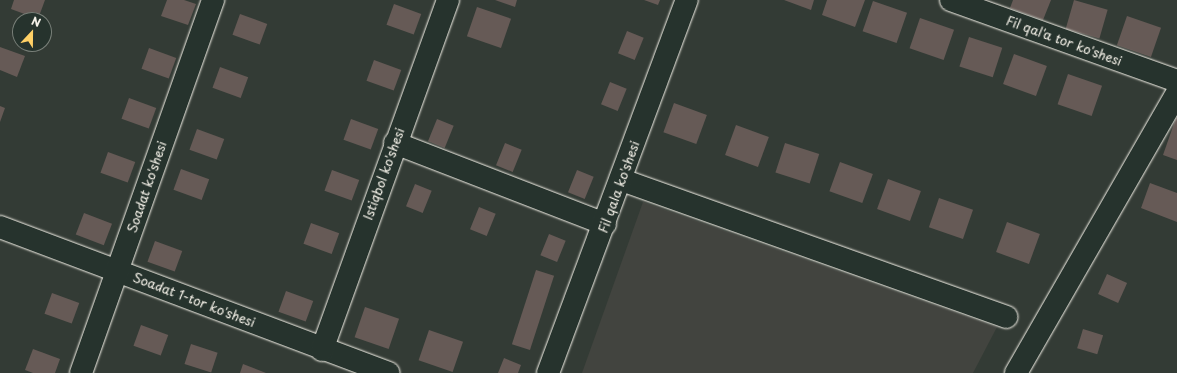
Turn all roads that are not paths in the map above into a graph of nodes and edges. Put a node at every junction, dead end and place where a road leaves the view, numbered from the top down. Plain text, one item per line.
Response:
1 (213, 0) edge
2 (448, 0) edge
3 (687, 0) edge
4 (951, 0) edge
5 (1177, 81) edge
6 (1177, 93) edge
7 (395, 143) junction
8 (622, 180) junction
9 (605, 224) junction
10 (0, 226) edge
11 (117, 271) junction
12 (1006, 317) dead end
13 (322, 350) junction
14 (81, 373) edge
15 (388, 373) edge
16 (548, 373) edge
17 (1016, 373) edge

1 - 11 street, Soadat ko'shesi
2 - 7 street, Istiqbol ko'shesi
3 - 8 street, Fil qala ko'shesi
4 - 5 street, Fil qal'a tor ko'shesi
6 - 17 street
7 - 9 street
7 - 13 street, Istiqbol ko'shesi
8 - 9 street, Fil qala ko'shesi
8 - 12 street
9 - 16 street, Fil qala ko'shesi
10 - 11 street, Soadat 1-tor ko'shesi
11 - 13 street, Soadat 1-tor ko'shesi
11 - 14 street, Soadat ko'shesi
13 - 15 street, Soadat 1-tor ko'shesi

